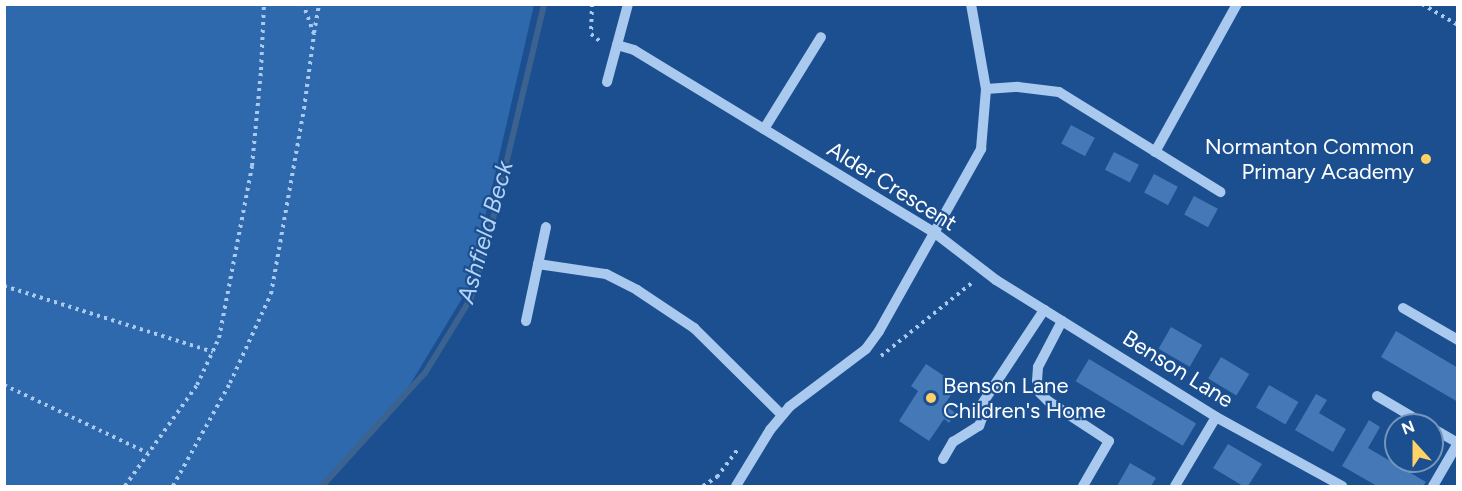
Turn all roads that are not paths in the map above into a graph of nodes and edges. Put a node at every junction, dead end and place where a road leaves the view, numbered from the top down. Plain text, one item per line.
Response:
1 (628, 4) edge
2 (971, 4) edge
3 (1237, 4) edge
4 (821, 38) dead end
5 (617, 45) junction
6 (607, 82) dead end
7 (986, 89) junction
8 (764, 129) junction
9 (1155, 152) junction
10 (1220, 192) dead end
11 (546, 227) dead end
12 (935, 233) junction
13 (538, 264) junction
14 (996, 280) joint
15 (1403, 308) dead end
16 (1044, 310) junction
17 (526, 321) dead end
18 (1062, 321) junction
19 (1458, 340) edge
20 (1377, 396) dead end
21 (1406, 413) edge
22 (782, 415) junction
23 (1216, 417) junction
24 (1444, 435) edge
25 (1458, 443) edge
26 (943, 459) dead end
27 (736, 486) edge
28 (1083, 486) edge
29 (1175, 486) edge
30 (1342, 486) edge
31 (1433, 486) edge

1 - 5 street
2 - 7 street
3 - 9 street
4 - 8 street
5 - 6 street
5 - 8 street, Alder Crescent
7 - 9 street
7 - 12 street
8 - 12 street, Alder Crescent
9 - 10 street
11 - 13 street
12 - 14 street, Alder Crescent
12 - 22 street
13 - 17 street
13 - 22 street
14 - 16 street, Benson Lane
15 - 19 street
16 - 18 street, Benson Lane
16 - 26 street
18 - 23 street, Benson Lane
18 - 28 street
20 - 21 street
22 - 27 street
23 - 29 street
23 - 30 street, Benson Lane
24 - 25 street
25 - 31 street

